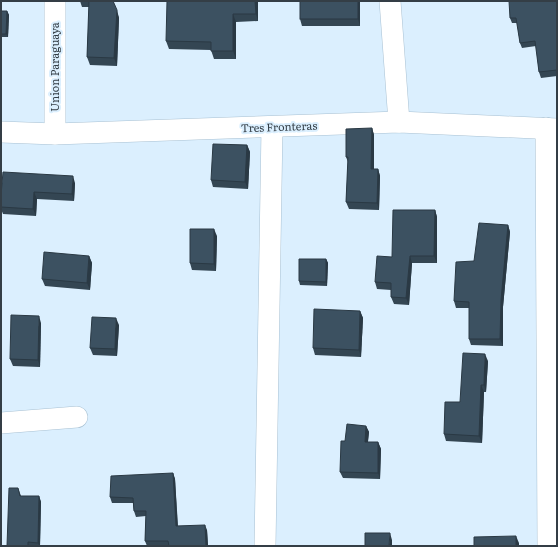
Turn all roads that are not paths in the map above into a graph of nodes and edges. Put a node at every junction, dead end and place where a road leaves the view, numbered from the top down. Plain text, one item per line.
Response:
1 (55, 1) edge
2 (390, 1) edge
3 (399, 122) junction
4 (272, 128) junction
5 (552, 129) edge
6 (1, 132) edge
7 (56, 134) junction
8 (77, 417) dead end
9 (1, 423) edge
10 (265, 546) edge
11 (548, 546) edge

1 - 7 street, Union Paraguaya
2 - 3 street
3 - 4 street, Tres Fronteras
3 - 5 street, Tres Fronteras
4 - 7 street, Tres Fronteras
4 - 10 street
5 - 11 street
6 - 7 street, Tres Fronteras
8 - 9 street

